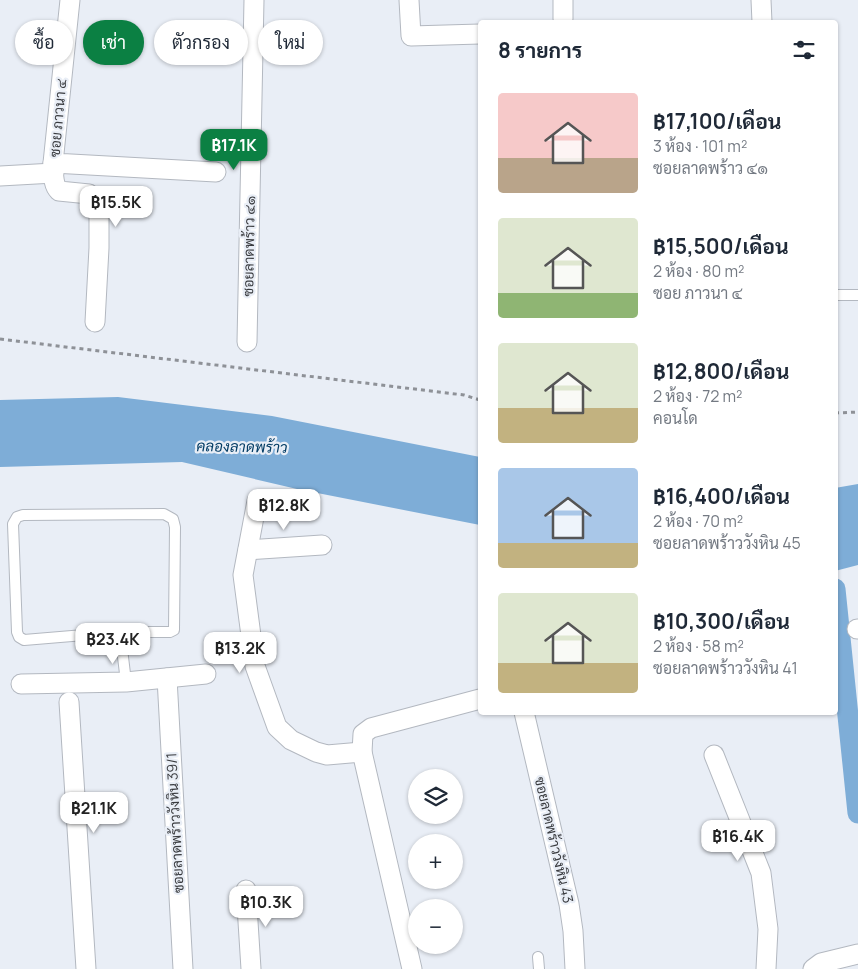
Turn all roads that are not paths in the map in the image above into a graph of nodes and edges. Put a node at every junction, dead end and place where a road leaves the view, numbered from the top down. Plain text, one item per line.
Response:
1 (70, 0) edge
2 (254, 0) edge
3 (409, 0) edge
4 (761, 0) edge
5 (762, 20) edge
6 (478, 34) edge
7 (53, 168) junction
8 (216, 172) dead end
9 (0, 176) edge
10 (838, 295) edge
11 (858, 295) edge
12 (95, 322) dead end
13 (247, 342) dead end
14 (257, 501) dead end
15 (322, 546) dead end
16 (248, 550) junction
17 (120, 632) junction
18 (206, 674) dead end
19 (167, 678) junction
20 (126, 682) junction
21 (21, 684) dead end
22 (478, 699) edge
23 (69, 702) dead end
24 (525, 715) edge
25 (362, 752) junction
26 (714, 755) dead end
27 (246, 890) dead end
28 (858, 954) edge
29 (538, 957) dead end
30 (86, 969) edge
31 (183, 969) edge
32 (251, 969) edge
33 (412, 969) edge
34 (539, 969) edge
35 (575, 969) edge
36 (766, 969) edge
37 (813, 969) edge

1 - 7 street, ซอย ภาวนา ๔
2 - 13 street, ซอยลาดพร้าว ๔๑
3 - 6 street
4 - 5 street
7 - 8 street, ซอย ภาวนา ๔
7 - 9 street
7 - 12 street
10 - 11 lane
14 - 16 street
15 - 16 street
16 - 25 street
17 - 17 lane
17 - 20 lane
18 - 19 street
19 - 20 street
19 - 31 street, ซอยลาดพร้าววังหิน 39/1
20 - 21 street
22 - 25 street
23 - 30 street
24 - 35 street, ซอยลาดพร้าววังหิน 43
25 - 33 street
26 - 36 street
27 - 32 street
28 - 37 street
29 - 34 lane

